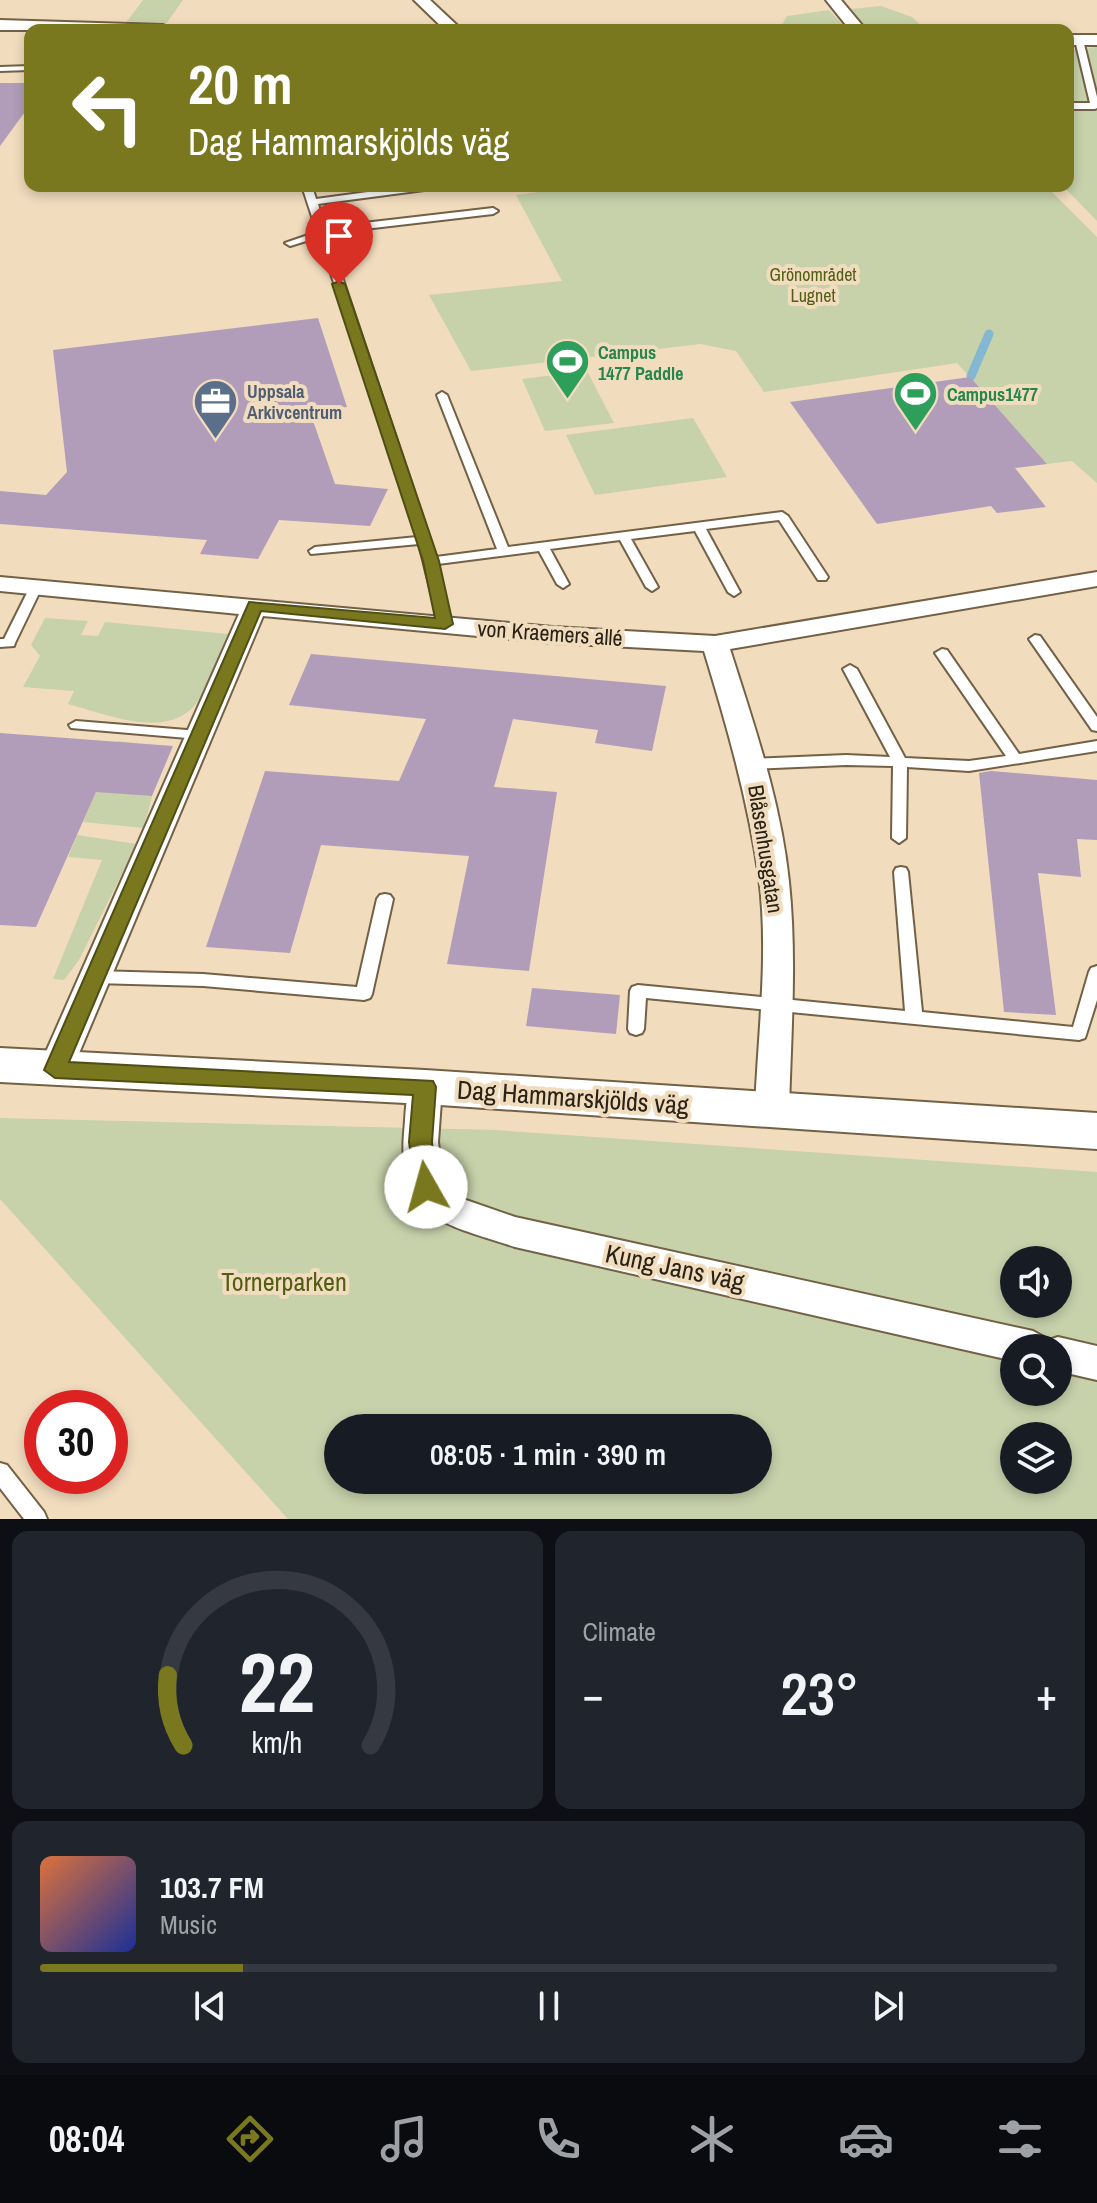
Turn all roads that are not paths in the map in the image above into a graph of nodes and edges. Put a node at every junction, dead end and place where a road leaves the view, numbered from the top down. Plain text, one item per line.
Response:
1 (421, 0) edge
2 (833, 0) edge
3 (447, 24) edge
4 (853, 24) edge
5 (0, 25) edge
6 (24, 26) edge
7 (1074, 40) edge
8 (1097, 40) edge
9 (1074, 43) edge
10 (24, 68) edge
11 (0, 69) edge
12 (1074, 106) edge
13 (309, 192) edge
14 (387, 192) edge
15 (312, 202) junction
16 (493, 211) dead end
17 (322, 231) junction
18 (290, 243) dead end
19 (442, 395) dead end
20 (699, 527) junction
21 (624, 537) junction
22 (423, 540) junction
23 (543, 547) junction
24 (315, 551) dead end
25 (504, 552) junction
26 (431, 561) junction
27 (822, 577) dead end
28 (1097, 579) edge
29 (0, 584) edge
30 (563, 584) dead end
31 (36, 587) junction
32 (652, 587) dead end
33 (734, 592) dead end
34 (255, 605) junction
35 (445, 624) junction
36 (1035, 639) dead end
37 (0, 643) edge
38 (715, 644) junction
39 (942, 653) dead end
40 (850, 669) dead end
41 (76, 725) dead end
42 (1097, 727) edge
43 (199, 735) junction
44 (1097, 746) edge
45 (1014, 757) junction
46 (900, 762) junction
47 (752, 764) junction
48 (899, 838) dead end
49 (901, 872) dead end
50 (385, 899) dead end
51 (1097, 972) edge
52 (95, 977) junction
53 (1093, 1003) edge
54 (775, 1005) junction
55 (914, 1018) junction
56 (636, 1029) dead end
57 (0, 1065) edge
58 (55, 1070) junction
59 (425, 1087) junction
60 (772, 1109) junction
61 (1097, 1131) edge
62 (1000, 1341) edge
63 (1072, 1357) edge
64 (1097, 1363) edge
65 (0, 1472) edge
66 (37, 1519) edge

1 - 3 street
2 - 4 street
5 - 6 street
7 - 8 street
9 - 12 lane
10 - 11 lane
13 - 15 lane
14 - 15 lane
15 - 17 lane
16 - 17 lane
17 - 18 lane
17 - 22 lane
19 - 25 lane
20 - 21 lane
20 - 27 lane
20 - 33 lane
21 - 23 lane
21 - 32 lane
22 - 24 lane
22 - 26 lane
23 - 25 lane
23 - 30 lane
25 - 26 lane
26 - 35 lane
28 - 38 street, von Kraemers allé
29 - 31 street, von Kraemers allé
31 - 34 street, von Kraemers allé
31 - 37 lane
34 - 35 street, von Kraemers allé
34 - 43 street
35 - 38 street, von Kraemers allé
36 - 42 lane
38 - 47 street, Blåsenhusgatan
39 - 45 lane
40 - 46 lane
41 - 43 lane
43 - 52 street
44 - 45 lane
45 - 46 lane
46 - 47 lane
46 - 48 lane
47 - 54 street, Blåsenhusgatan
49 - 55 lane
50 - 52 lane
51 - 53 lane
52 - 58 street
53 - 55 lane
54 - 55 lane
54 - 56 lane
54 - 60 street, Blåsenhusgatan
57 - 58 street, Dag Hammarskjölds väg
58 - 59 street, Dag Hammarskjölds väg
59 - 60 street, Dag Hammarskjölds väg
59 - 62 street, Kung Jans väg
60 - 61 street, Dag Hammarskjölds väg
63 - 64 street
65 - 66 lane

